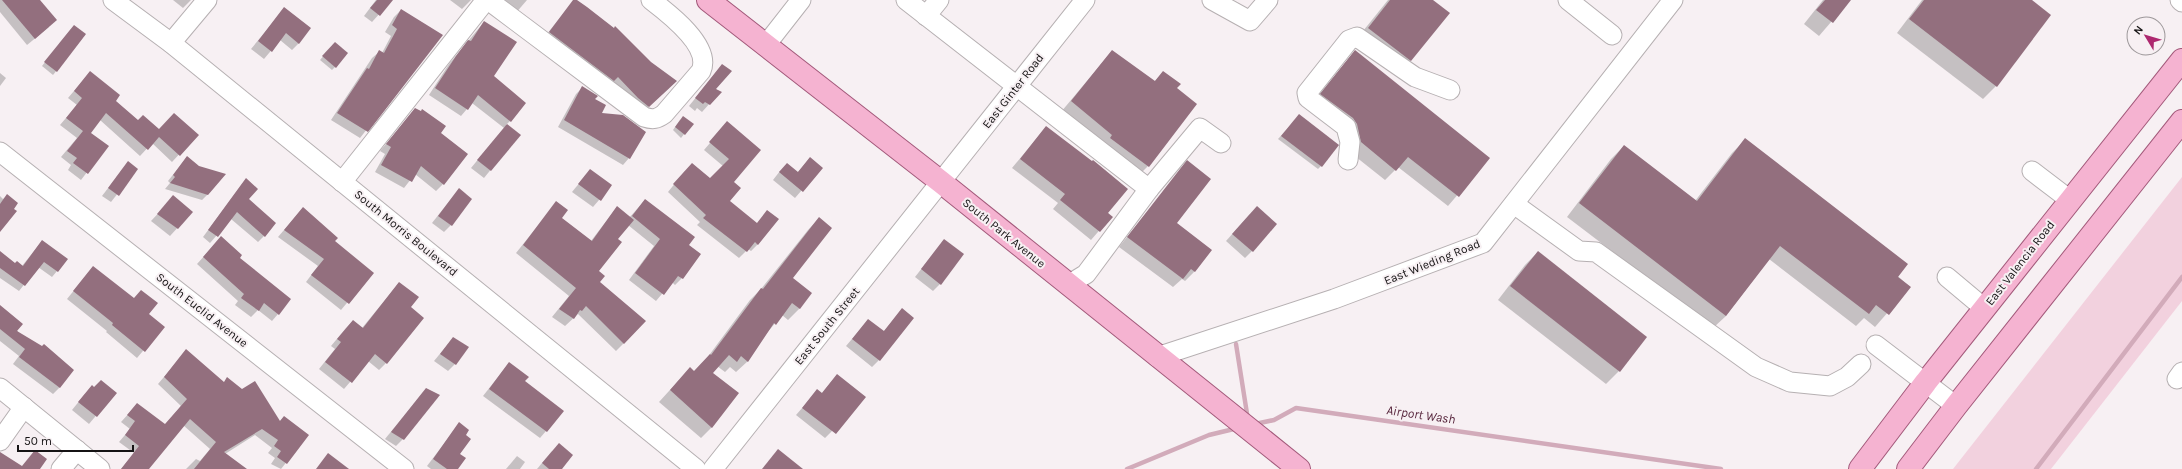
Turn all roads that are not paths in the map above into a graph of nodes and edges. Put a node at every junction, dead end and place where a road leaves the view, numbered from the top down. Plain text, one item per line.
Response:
1 (113, 0) edge
2 (207, 0) edge
3 (487, 0) edge
4 (651, 0) edge
5 (708, 0) edge
6 (801, 0) edge
7 (906, 0) edge
8 (938, 0) edge
9 (1085, 0) edge
10 (1212, 0) edge
11 (1268, 0) edge
12 (1568, 0) edge
13 (1673, 0) edge
14 (926, 16) junction
15 (1612, 35) dead end
16 (171, 43) junction
17 (765, 46) junction
18 (2182, 60) edge
19 (1017, 86) junction
20 (1450, 90) dead end
21 (2182, 121) edge
22 (1221, 143) dead end
23 (0, 152) edge
24 (1348, 160) dead end
25 (2032, 171) dead end
26 (342, 182) junction
27 (941, 182) junction
28 (1149, 189) junction
29 (2070, 200) junction
30 (1514, 204) junction
31 (1947, 277) dead end
32 (1068, 285) junction
33 (1984, 308) junction
34 (1876, 345) dead end
35 (1157, 357) junction
36 (1861, 364) dead end
37 (1926, 382) junction
38 (0, 388) edge
39 (1956, 406) junction
40 (24, 407) junction
41 (0, 441) edge
42 (77, 450) junction
43 (1910, 466) edge
44 (61, 469) edge
45 (100, 469) edge
46 (404, 469) edge
47 (696, 469) edge
48 (713, 469) edge
49 (1299, 469) edge
50 (1860, 469) edge

1 - 16 street, South Morris Boulevard
2 - 16 street
3 - 4 street
3 - 26 street
5 - 17 main road, South Park Avenue
6 - 17 street
7 - 14 street
8 - 14 street
9 - 19 street, East Ginter Road
10 - 11 street
12 - 15 street
13 - 30 street, East Wieding Road
14 - 19 street
16 - 26 street, South Morris Boulevard
17 - 27 main road, South Park Avenue
18 - 29 main road, East Valencia Road
19 - 27 street, East Ginter Road
19 - 28 street
20 - 24 street
21 - 39 main road
22 - 28 street
23 - 46 street, South Euclid Avenue
25 - 29 street
26 - 47 street, South Morris Boulevard
27 - 32 main road, South Park Avenue
27 - 48 street, East South Street
28 - 32 street
29 - 33 main road, East Valencia Road
30 - 35 street, East Wieding Road
30 - 36 street
31 - 33 street
32 - 35 main road, South Park Avenue
33 - 37 main road, East Valencia Road
34 - 37 street
35 - 49 main road, South Park Avenue
37 - 39 street
37 - 50 main road, East Valencia Road
38 - 40 street
39 - 43 main road
40 - 41 street
40 - 42 street
42 - 44 street
42 - 45 street

